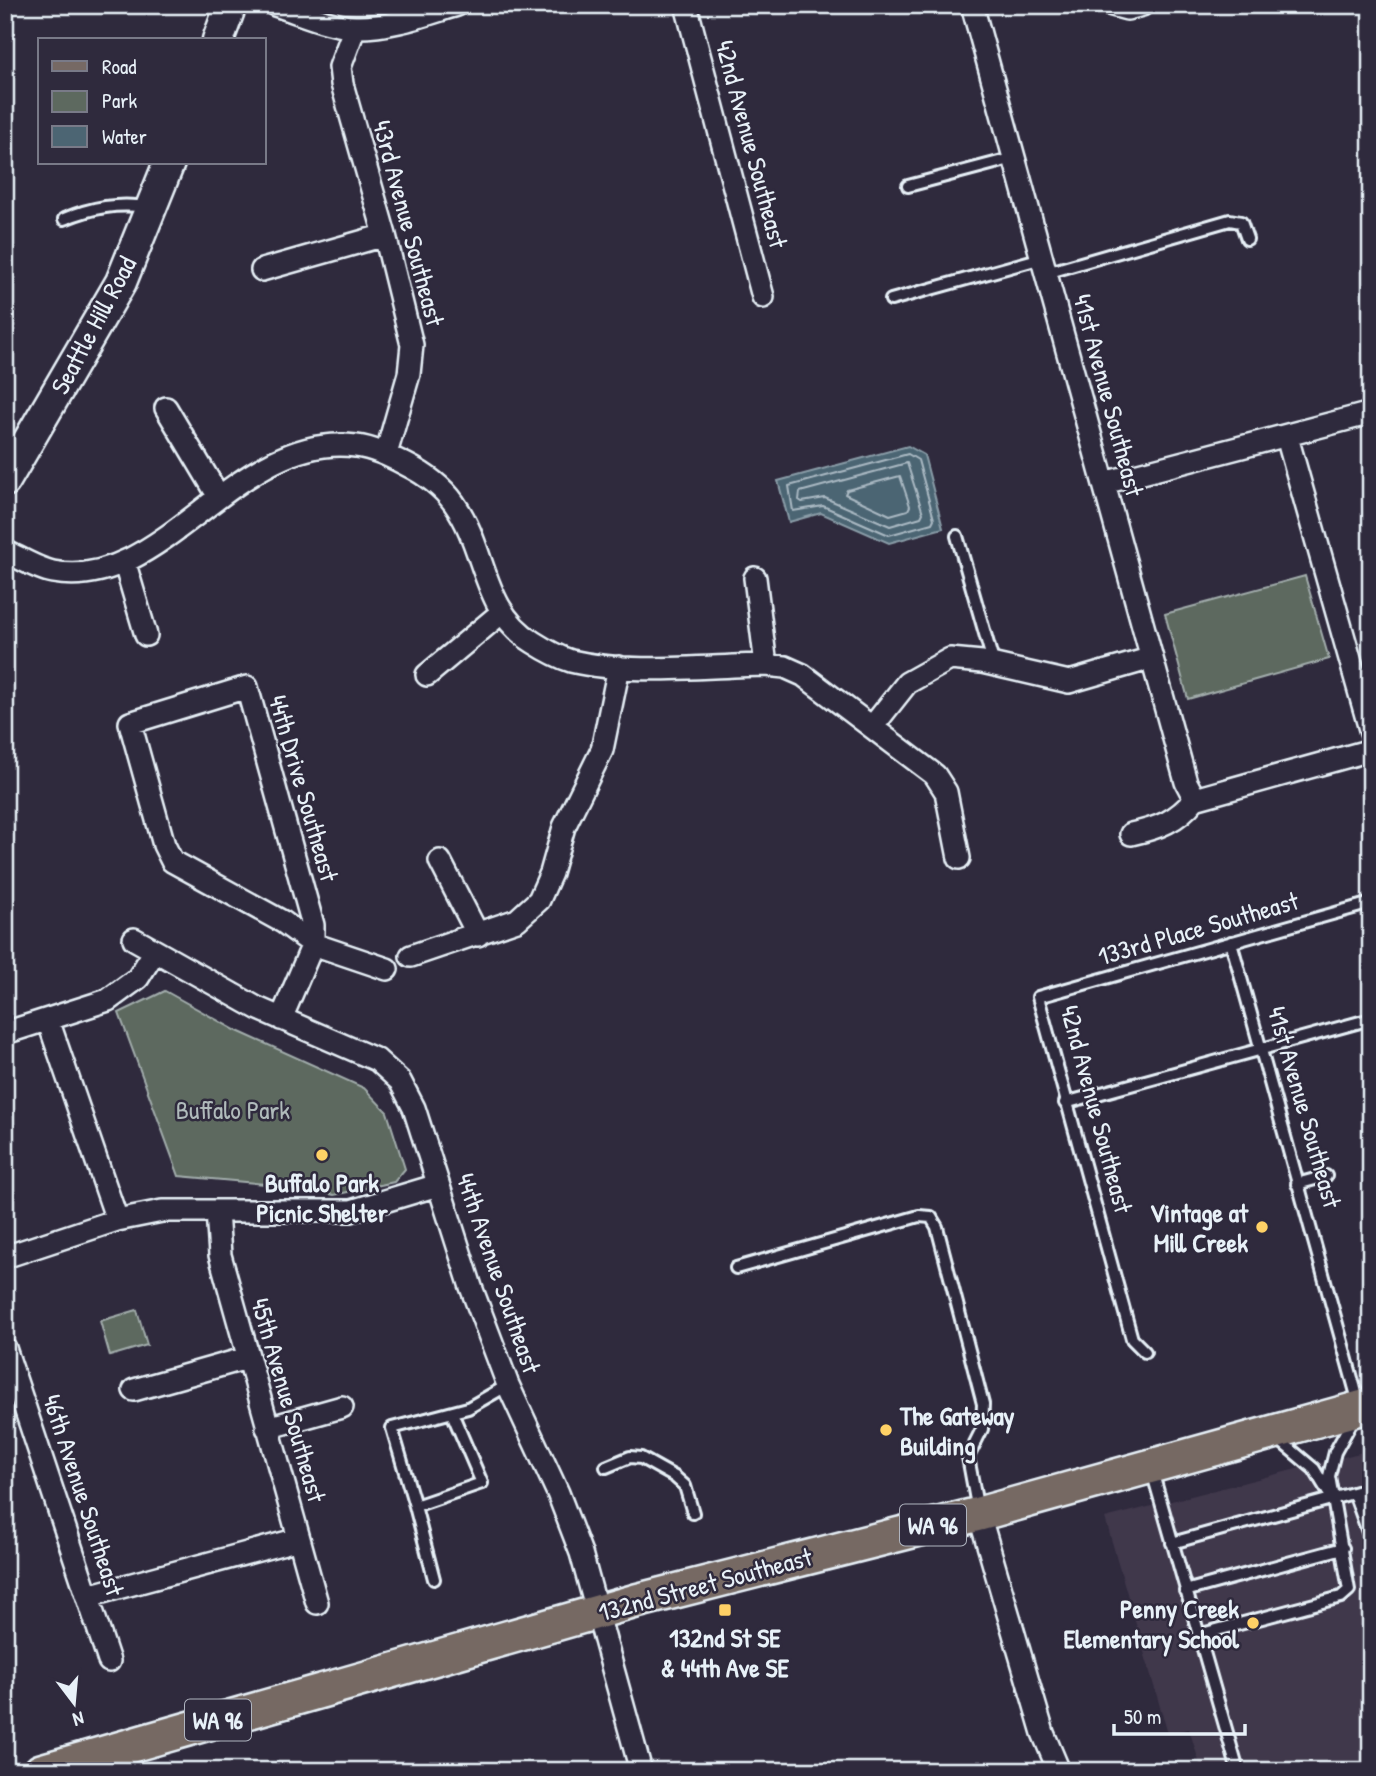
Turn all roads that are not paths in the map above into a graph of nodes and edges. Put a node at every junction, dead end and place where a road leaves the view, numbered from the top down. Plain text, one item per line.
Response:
1 (232, 5) edge
2 (275, 5) edge
3 (686, 5) edge
4 (972, 5) edge
5 (1112, 5) edge
6 (1142, 5) edge
7 (445, 7) edge
8 (355, 27) junction
9 (219, 38) edge
10 (1014, 158) junction
11 (169, 164) edge
12 (908, 186) dead end
13 (151, 207) junction
14 (64, 219) dead end
15 (385, 235) junction
16 (1247, 239) dead end
17 (1044, 265) junction
18 (262, 270) dead end
19 (763, 298) dead end
20 (891, 300) dead end
21 (166, 408) dead end
22 (1371, 413) edge
23 (1287, 437) junction
24 (386, 454) junction
25 (5, 481) edge
26 (1104, 483) junction
27 (219, 497) junction
28 (957, 536) dead end
29 (5, 551) edge
30 (125, 564) junction
31 (755, 578) dead end
32 (501, 613) junction
33 (146, 635) dead end
34 (1152, 658) junction
35 (766, 665) junction
36 (994, 665) junction
37 (619, 667) junction
38 (427, 675) dead end
39 (873, 726) junction
40 (1371, 733) edge
41 (1371, 750) edge
42 (1195, 799) junction
43 (1131, 834) dead end
44 (959, 858) dead end
45 (440, 861) dead end
46 (1371, 903) edge
47 (478, 935) junction
48 (134, 939) dead end
49 (1231, 942) junction
50 (313, 944) junction
51 (155, 951) junction
52 (411, 956) dead end
53 (387, 969) dead end
54 (1038, 997) joint
55 (281, 1019) junction
56 (1371, 1019) edge
57 (48, 1020) junction
58 (5, 1033) edge
59 (1260, 1050) junction
60 (1065, 1103) junction
61 (1326, 1176) dead end
62 (1297, 1184) junction
63 (438, 1185) junction
64 (217, 1211) junction
65 (117, 1220) junction
66 (5, 1256) edge
67 (736, 1268) dead end
68 (5, 1348) edge
69 (1145, 1352) dead end
70 (247, 1358) junction
71 (508, 1385) junction
72 (134, 1390) dead end
73 (1365, 1406) edge
74 (342, 1407) dead end
75 (452, 1413) junction
76 (267, 1428) junction
77 (1269, 1432) junction
78 (606, 1467) dead end
79 (1150, 1467) junction
80 (1371, 1488) edge
81 (1354, 1493) junction
82 (1331, 1499) junction
83 (415, 1506) junction
84 (693, 1513) dead end
85 (979, 1514) junction
86 (1371, 1532) edge
87 (299, 1539) junction
88 (1172, 1543) junction
89 (1343, 1548) junction
90 (434, 1579) dead end
91 (1185, 1591) junction
92 (88, 1596) junction
93 (317, 1603) dead end
94 (595, 1612) junction
95 (1198, 1634) junction
96 (109, 1661) dead end
97 (41, 1771) edge
98 (641, 1771) edge
99 (1059, 1771) edge
100 (1238, 1771) edge

1 - 9 main road
2 - 8 street
3 - 19 street, 42nd Avenue Southeast
4 - 10 street, 41st Avenue Southeast
5 - 6 street
7 - 8 street
8 - 15 street, 43rd Avenue Southeast
10 - 12 lane
10 - 17 street, 41st Avenue Southeast
11 - 13 main road, Seattle Hill Road
13 - 14 lane
13 - 25 main road, Seattle Hill Road
15 - 18 street
15 - 24 street, 43rd Avenue Southeast
16 - 17 lane
17 - 20 lane
17 - 26 street, 41st Avenue Southeast
21 - 27 street
22 - 23 street
23 - 26 street
23 - 40 street
24 - 27 street
24 - 32 street
26 - 34 street, 41st Avenue Southeast
27 - 30 street
28 - 36 lane
29 - 30 street
30 - 33 street
31 - 35 street
32 - 37 street
32 - 38 street
34 - 36 street
34 - 42 street, 41st Avenue Southeast
35 - 37 street
35 - 39 street
36 - 39 street
37 - 47 street
39 - 44 street
41 - 42 street
42 - 43 street
45 - 47 street
46 - 49 lane, 133rd Place Southeast
47 - 52 street
48 - 51 street, 44th Avenue Southeast
49 - 54 lane, 133rd Place Southeast
49 - 59 lane, 41st Avenue Southeast
50 - 50 street, 44th Drive Southeast
50 - 53 street
50 - 55 street
51 - 55 street, 44th Avenue Southeast
51 - 57 street
54 - 60 lane, 42nd Avenue Southeast
55 - 63 street, 44th Avenue Southeast
56 - 59 lane
57 - 58 street
57 - 65 street
59 - 60 lane
59 - 62 lane, 41st Avenue Southeast
60 - 69 lane, 42nd Avenue Southeast
61 - 62 lane
62 - 73 lane, 41st Avenue Southeast
63 - 64 street
63 - 71 street, 44th Avenue Southeast
64 - 65 street
64 - 70 street, 45th Avenue Southeast
65 - 66 street
67 - 85 lane
68 - 92 street, 46th Avenue Southeast
70 - 72 street
70 - 76 street, 45th Avenue Southeast
71 - 75 lane
71 - 94 street, 44th Avenue Southeast
73 - 77 main road, 132nd Street Southeast / WA 96
73 - 82 lane
74 - 76 street
75 - 83 lane
75 - 83 lane
76 - 87 street, 45th Avenue Southeast
77 - 79 main road, 132nd Street Southeast / WA 96
77 - 82 lane
78 - 84 lane
79 - 85 main road, 132nd Street Southeast / WA 96
79 - 88 lane
80 - 81 lane
81 - 82 lane
81 - 86 lane
82 - 88 lane
82 - 89 lane
83 - 90 lane
85 - 94 main road, 132nd Street Southeast / WA 96
85 - 99 street
87 - 92 street
87 - 93 street, 45th Avenue Southeast
88 - 91 lane
89 - 91 lane
89 - 95 lane
91 - 95 lane
92 - 96 street, 46th Avenue Southeast
94 - 97 main road, 132nd Street Southeast / WA 96
94 - 98 street, 44th Avenue Southeast
95 - 100 lane

